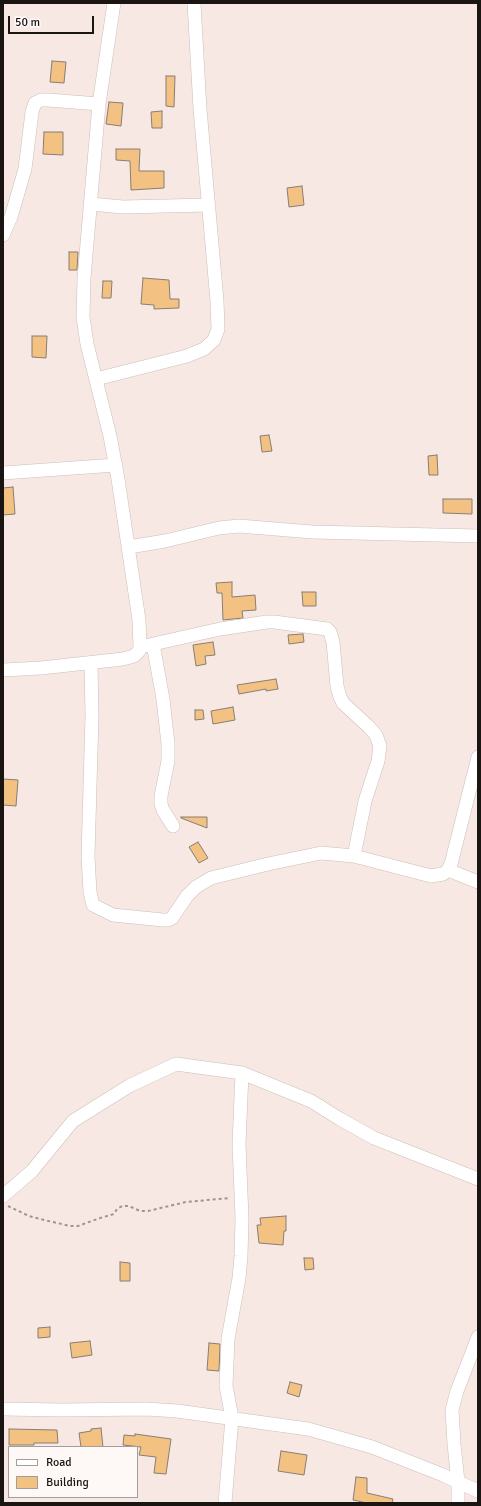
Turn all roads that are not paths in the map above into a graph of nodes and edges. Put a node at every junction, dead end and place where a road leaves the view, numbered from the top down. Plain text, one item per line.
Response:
1 (114, 3) edge
2 (194, 3) edge
3 (100, 104) junction
4 (90, 204) junction
5 (209, 205) junction
6 (3, 234) edge
7 (96, 380) junction
8 (116, 464) junction
9 (3, 473) edge
10 (478, 536) edge
11 (129, 547) junction
12 (146, 645) junction
13 (91, 663) junction
14 (3, 670) edge
15 (478, 757) edge
16 (173, 826) dead end
17 (354, 856) junction
18 (448, 870) junction
19 (478, 882) edge
20 (242, 1073) junction
21 (478, 1179) edge
22 (3, 1196) edge
23 (478, 1337) edge
24 (3, 1409) edge
25 (232, 1418) junction
26 (458, 1482) junction
27 (478, 1491) edge
28 (225, 1503) edge
29 (458, 1503) edge

1 - 3 street
2 - 5 street
3 - 4 street
3 - 6 street
4 - 5 street
4 - 7 street
5 - 7 street
7 - 8 street
8 - 9 street
8 - 11 street
10 - 11 street
11 - 12 street
12 - 13 street
12 - 16 street
12 - 17 street
13 - 14 street
13 - 17 street
15 - 18 street
17 - 18 street
18 - 19 street
20 - 21 street
20 - 22 street
20 - 25 street
23 - 26 street
24 - 25 street
25 - 26 street
25 - 28 street
26 - 27 street
26 - 29 street

